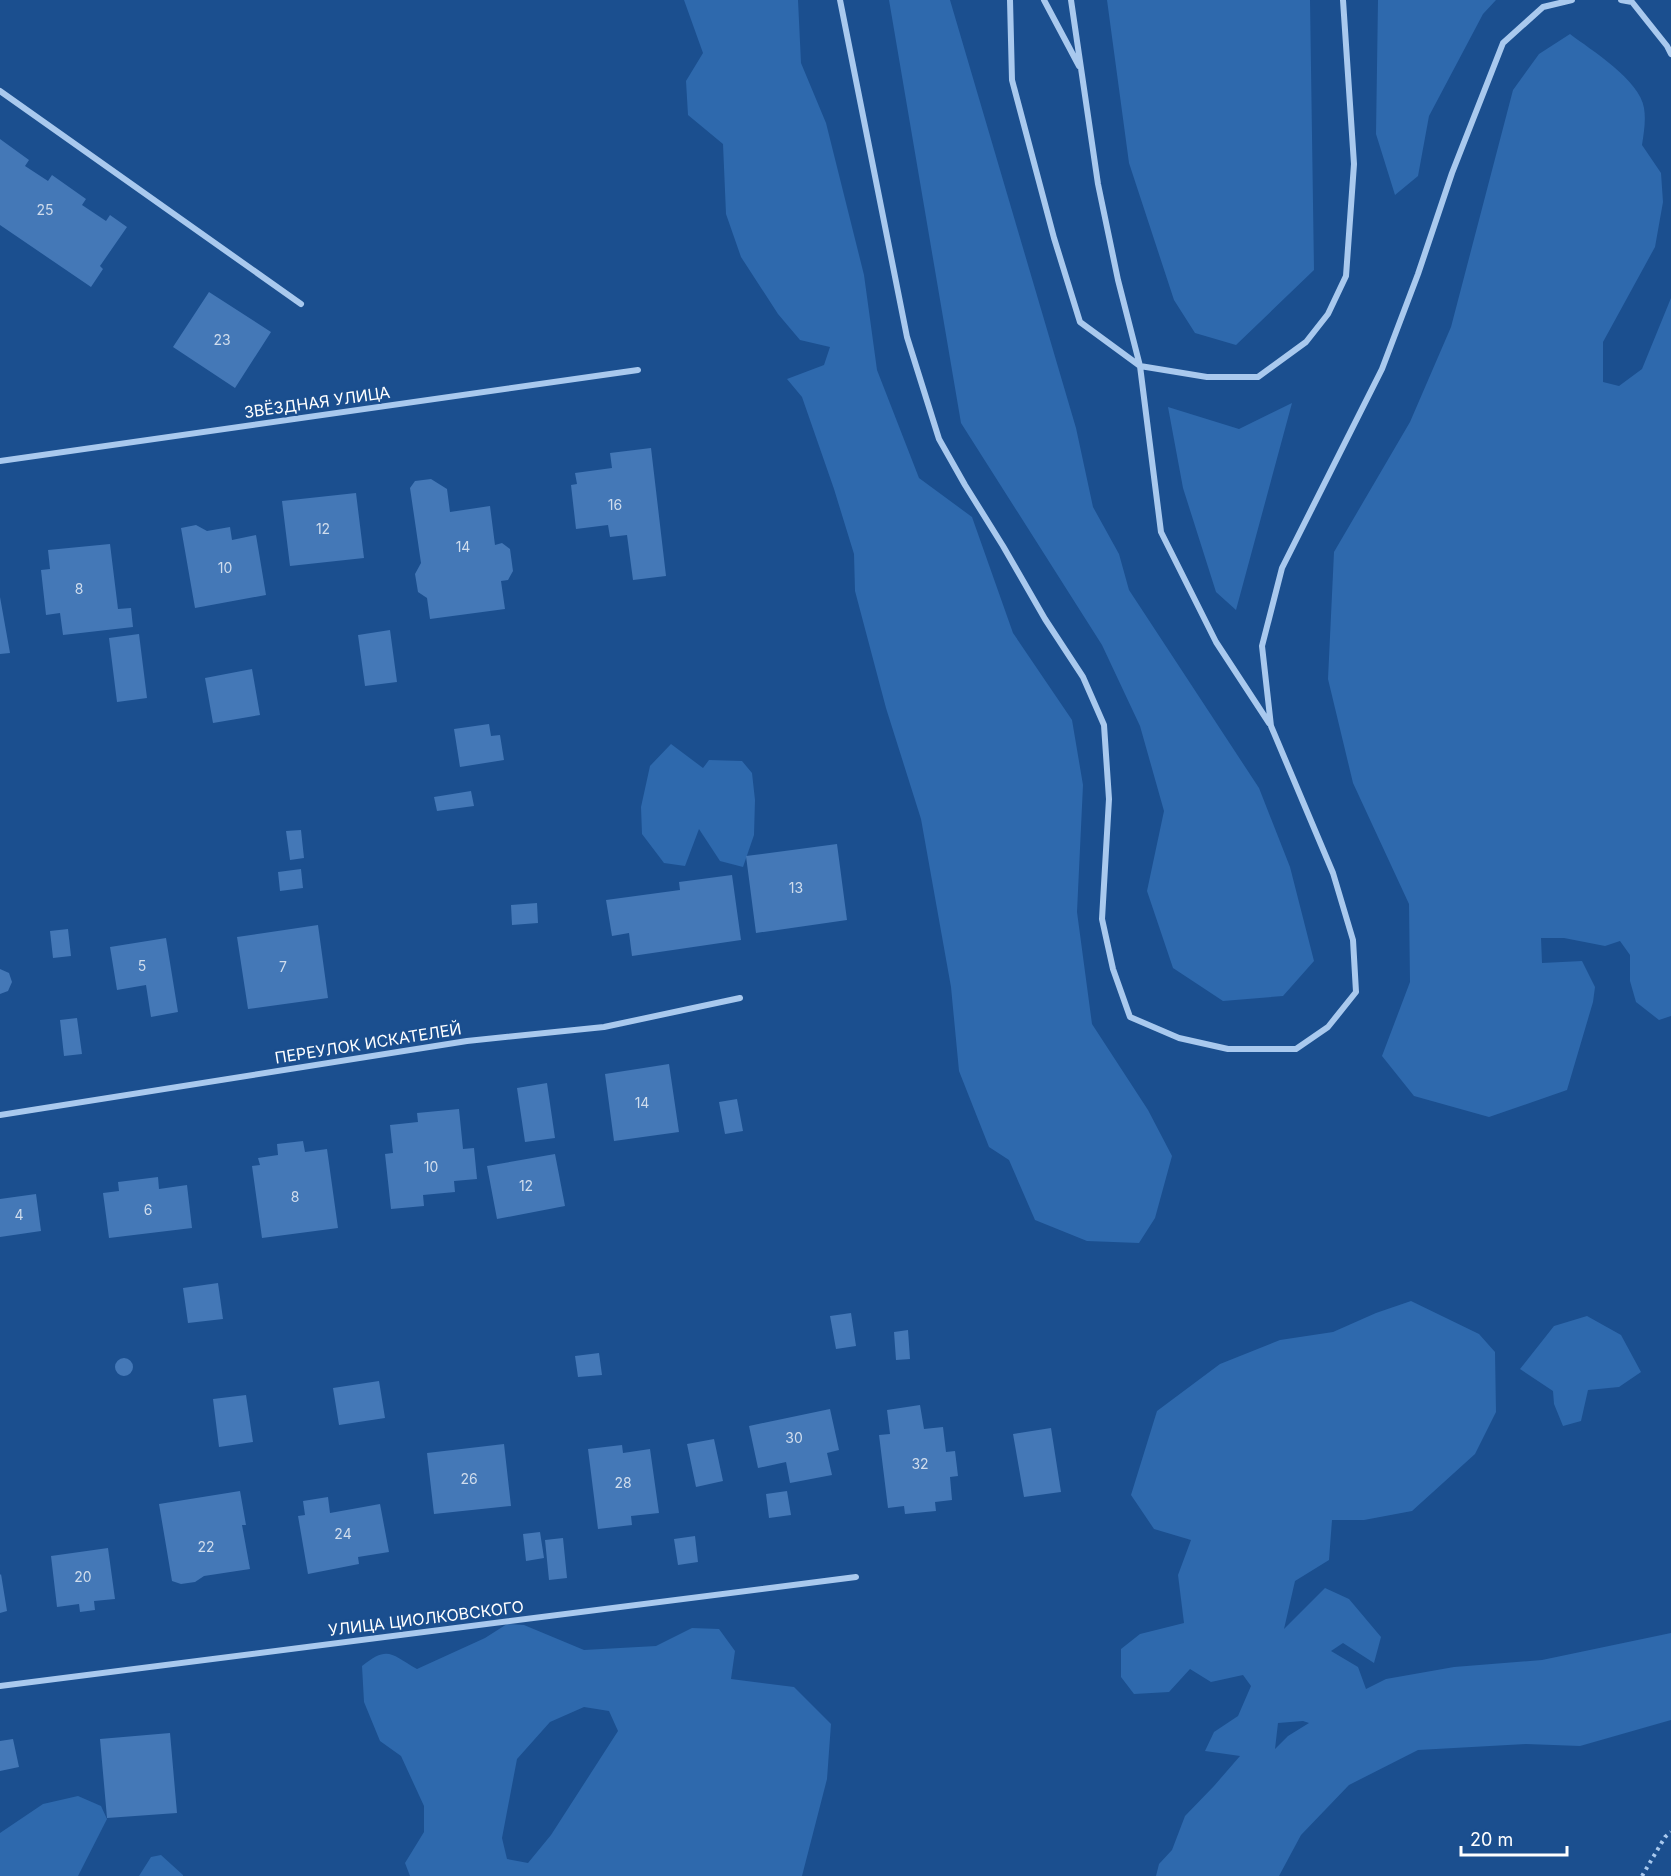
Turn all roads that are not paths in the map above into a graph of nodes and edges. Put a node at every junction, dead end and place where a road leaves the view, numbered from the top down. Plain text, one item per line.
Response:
1 (840, 0) edge
2 (1010, 0) edge
3 (1044, 0) edge
4 (1071, 0) edge
5 (1343, 0) edge
6 (1572, 0) edge
7 (1621, 0) edge
8 (1634, 1) edge
9 (1671, 39) edge
10 (1667, 46) junction
11 (1671, 54) edge
12 (1082, 71) junction
13 (0, 91) edge
14 (301, 304) dead end
15 (1140, 366) junction
16 (638, 370) dead end
17 (0, 461) edge
18 (1271, 726) junction
19 (740, 998) dead end
20 (0, 1114) edge
21 (856, 1577) dead end
22 (0, 1686) edge

1 - 18 street
2 - 15 street
3 - 12 street
4 - 12 street
5 - 15 street
6 - 18 street
7 - 8 street
8 - 10 street
9 - 10 street
10 - 11 street
12 - 15 street
13 - 14 street
15 - 18 street
16 - 17 street, ЗВЁЗДНАЯ УЛИЦА
19 - 20 street, ПЕРЕУЛОК ИСКАТЕЛЕЙ
21 - 22 street, УЛИЦА ЦИОЛКОВСКОГО

